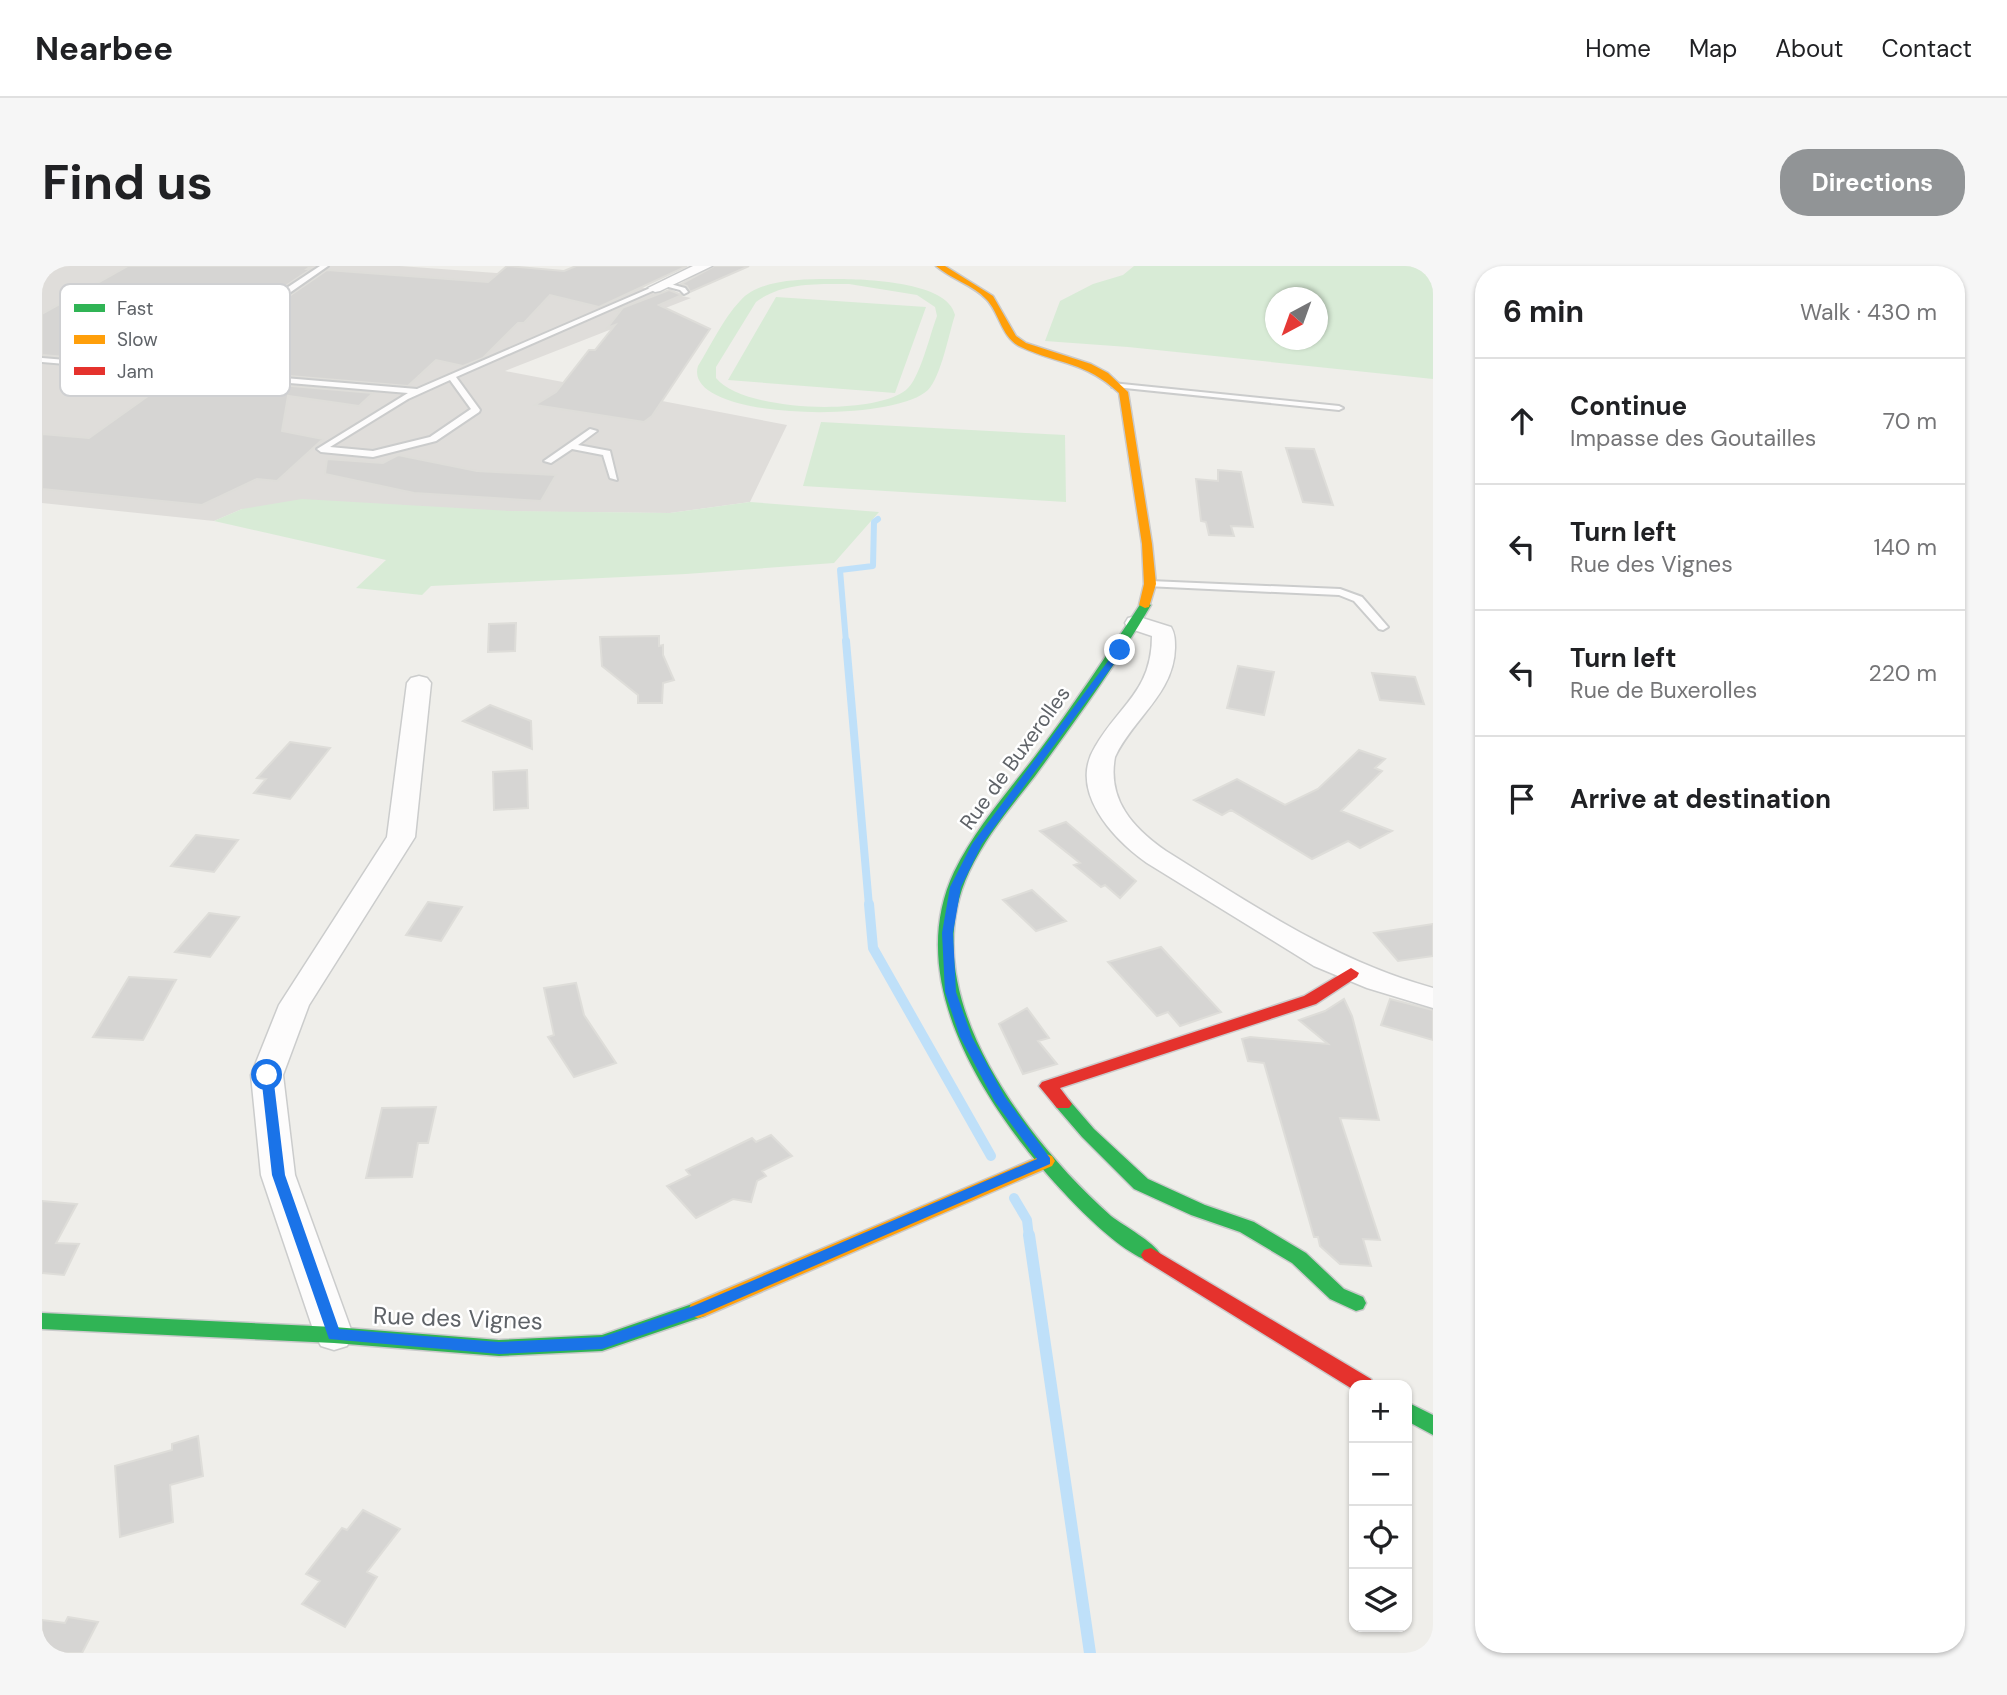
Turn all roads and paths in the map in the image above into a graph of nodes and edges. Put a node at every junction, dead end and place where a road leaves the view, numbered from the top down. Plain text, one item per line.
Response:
1 (326, 266) edge
2 (705, 266) edge
3 (940, 266) edge
4 (659, 286) junction
5 (290, 289) edge
6 (684, 292) dead end
7 (42, 360) edge
8 (60, 361) edge
9 (451, 376) junction
10 (290, 380) edge
11 (1115, 385) junction
12 (418, 391) junction
13 (1339, 408) dead end
14 (593, 431) dead end
15 (570, 446) junction
16 (548, 461) dead end
17 (614, 478) dead end
18 (1150, 584) junction
19 (1136, 622) junction
20 (1383, 627) dead end
21 (419, 683) dead end
22 (1351, 973) junction
23 (1433, 998) edge
24 (1045, 1161) junction
25 (1356, 1303) dead end
26 (42, 1321) edge
27 (334, 1335) junction
28 (1367, 1380) edge
29 (1412, 1396) edge
30 (1433, 1407) edge
31 (1412, 1414) edge
32 (1433, 1426) edge

1 - 5 lane
2 - 4 street
3 - 11 street
4 - 6 lane
4 - 9 lane
7 - 8 lane
9 - 12 lane
9 - 12 lane
10 - 12 lane
11 - 13 lane
11 - 18 street, Rue de Buxerolles
14 - 15 lane
15 - 16 lane
15 - 17 lane
18 - 19 street, Rue de Buxerolles
18 - 20 lane
19 - 22 street
19 - 24 street, Rue de Buxerolles
21 - 27 street
22 - 23 street
22 - 25 street
24 - 27 street, Rue des Vignes
24 - 28 street, Rue de Buxerolles
26 - 27 street, Rue des Vignes
29 - 30 street
31 - 32 street

